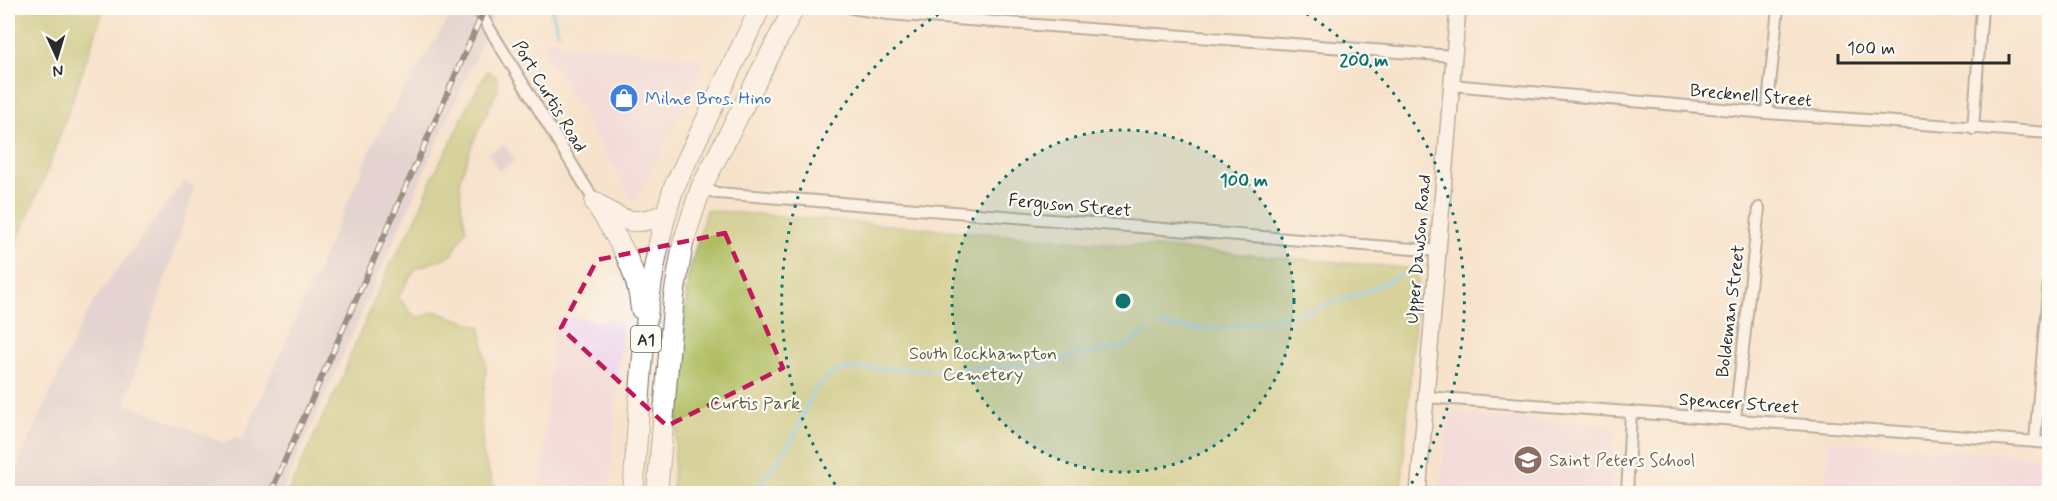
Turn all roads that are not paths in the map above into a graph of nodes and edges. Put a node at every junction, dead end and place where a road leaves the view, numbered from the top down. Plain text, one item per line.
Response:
1 (477, 8) edge
2 (760, 8) edge
3 (794, 8) edge
4 (852, 8) edge
5 (1458, 8) edge
6 (1778, 8) edge
7 (1982, 8) edge
8 (1453, 56) junction
9 (1450, 85) junction
10 (1767, 113) junction
11 (1973, 129) junction
12 (2049, 133) edge
13 (701, 188) junction
14 (595, 202) junction
15 (1759, 208) dead end
16 (666, 214) junction
17 (1437, 251) junction
18 (2049, 268) edge
19 (645, 348) junction
20 (1426, 396) junction
21 (1631, 412) junction
22 (1735, 419) junction
23 (2035, 441) junction
24 (2049, 443) edge
25 (633, 494) edge
26 (657, 494) edge
27 (1418, 494) edge
28 (1627, 494) edge

1 - 14 street, Port Curtis Road
2 - 16 highway, A1
3 - 13 highway, A1
4 - 8 street
5 - 8 street, Upper Dawson Road
6 - 10 street
7 - 11 street
8 - 9 street, Upper Dawson Road
9 - 10 street, Brecknell Street
9 - 17 street, Upper Dawson Road
10 - 11 street, Brecknell Street
11 - 12 street, Brecknell Street
13 - 17 street, Ferguson Street
13 - 26 highway, A1
14 - 16 highway
14 - 19 highway
15 - 22 street, Boldeman Street
16 - 19 highway, A1
17 - 20 street, Upper Dawson Road
18 - 23 street
19 - 25 highway, A1
20 - 21 street, Spencer Street
20 - 27 street, Upper Dawson Road
21 - 22 street, Spencer Street
21 - 28 street
22 - 23 street, Spencer Street
23 - 24 street, Spencer Street

